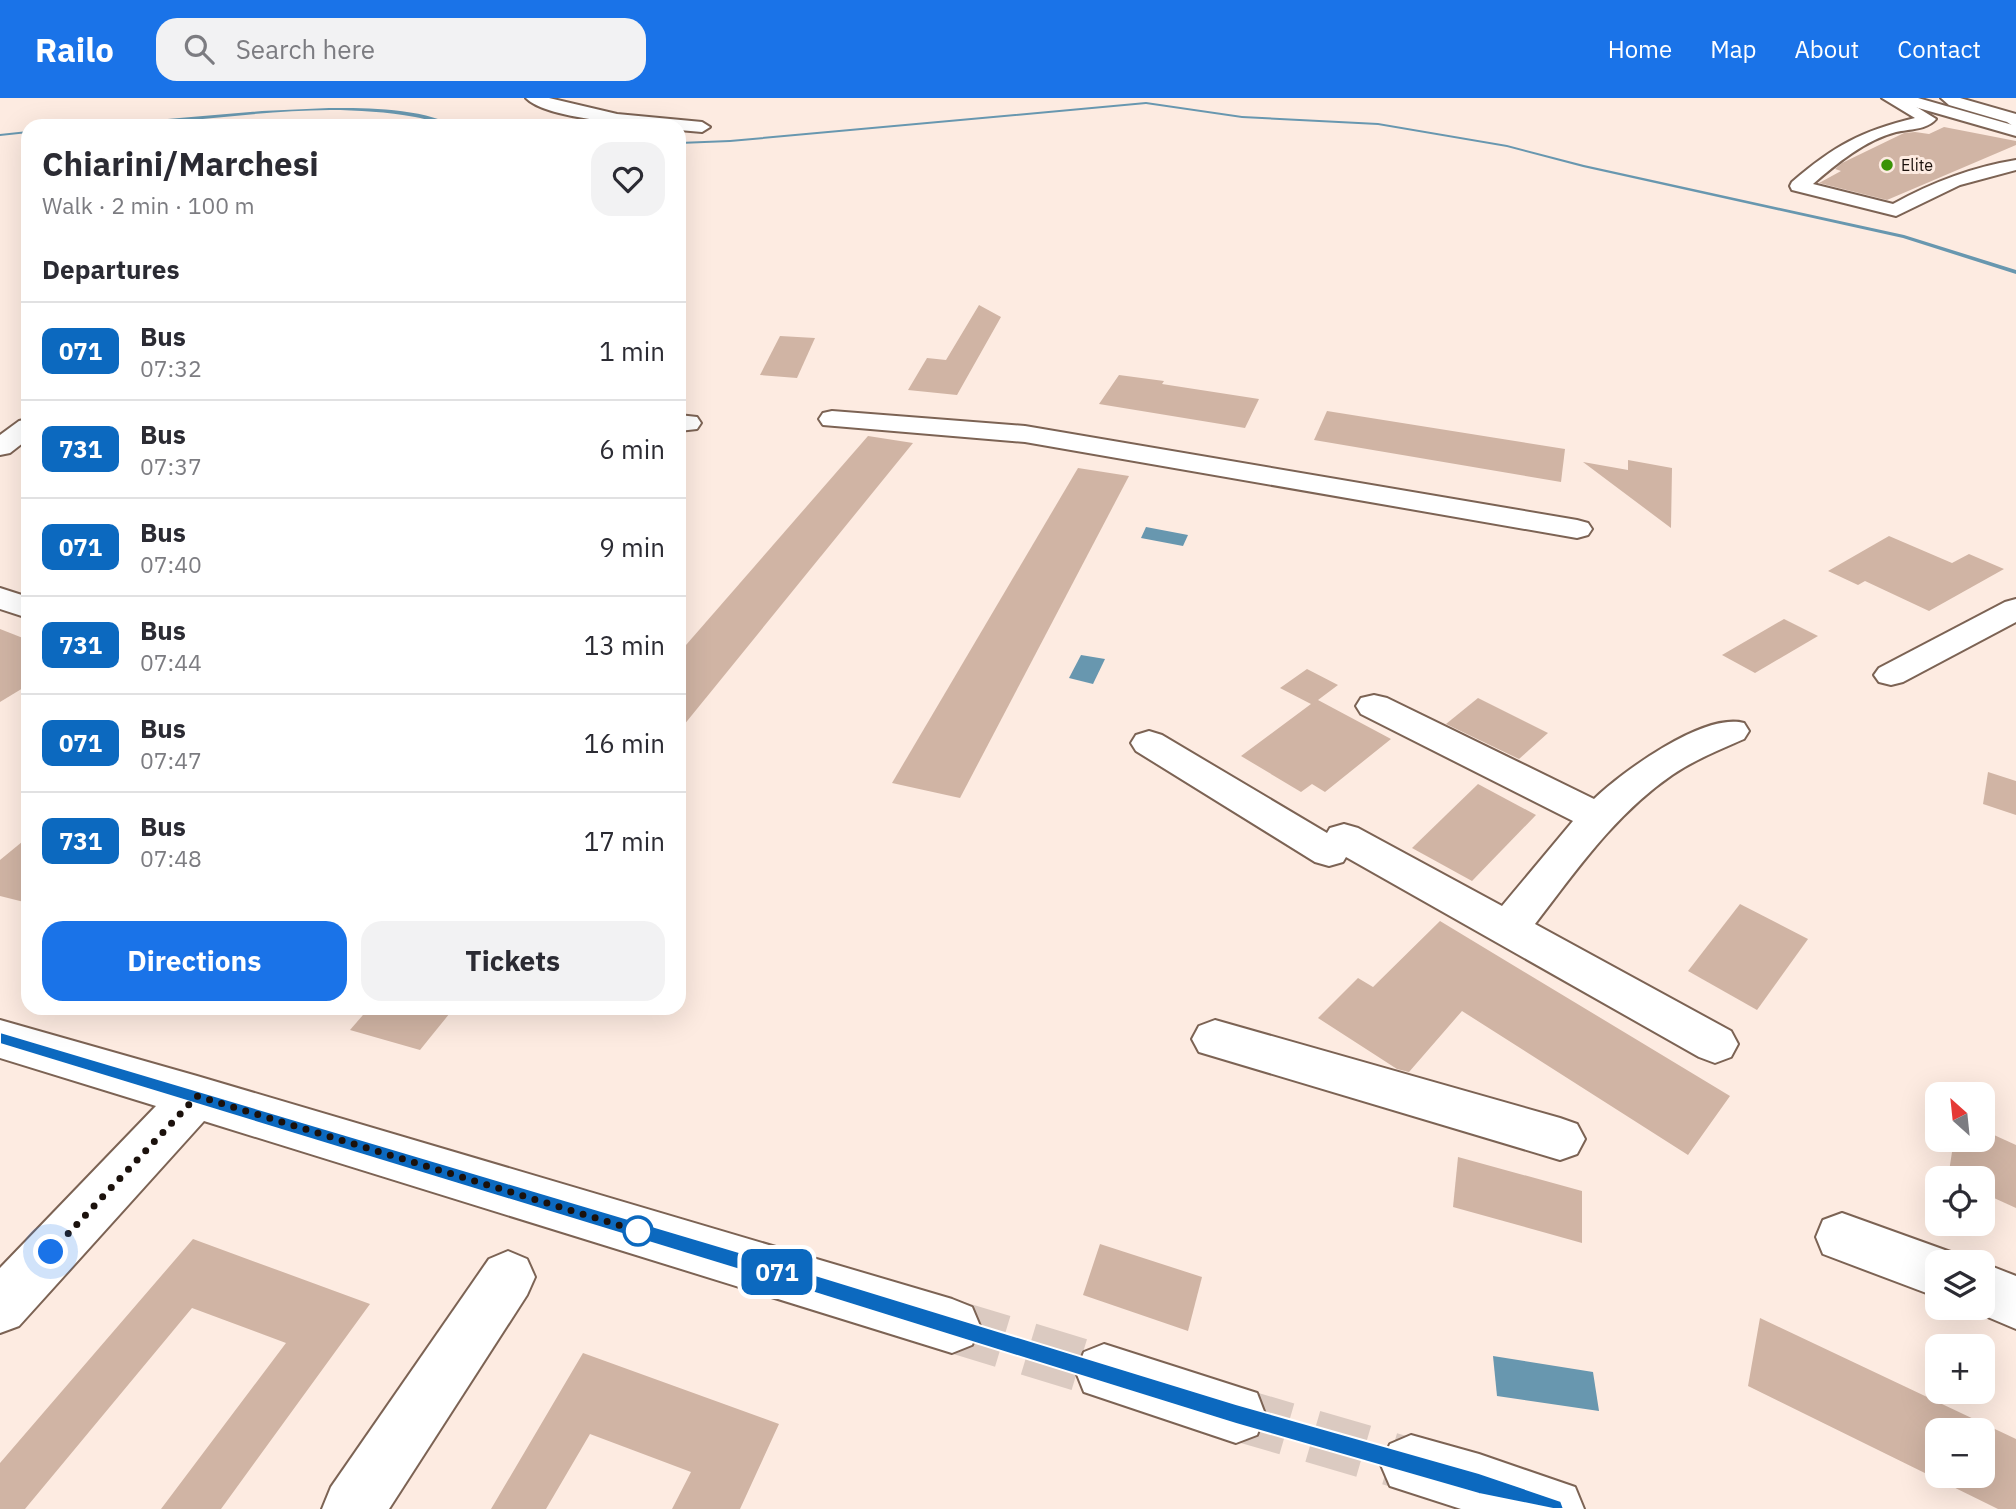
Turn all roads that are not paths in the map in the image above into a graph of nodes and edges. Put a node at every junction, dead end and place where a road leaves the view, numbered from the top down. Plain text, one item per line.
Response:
1 (534, 98) edge
2 (1890, 98) edge
3 (1900, 98) edge
4 (1922, 98) edge
5 (1949, 98) edge
6 (612, 119) edge
7 (2016, 124) edge
8 (686, 126) edge
9 (702, 127) dead end
10 (2016, 131) edge
11 (2016, 165) edge
12 (832, 419) dead end
13 (21, 420) edge
14 (0, 421) edge
15 (21, 432) edge
16 (0, 447) edge
17 (1577, 529) dead end
18 (0, 597) edge
19 (21, 605) edge
20 (2016, 609) edge
21 (1891, 675) dead end
22 (1374, 706) dead end
23 (1731, 731) dead end
24 (1149, 743) dead end
25 (1598, 818) junction
26 (1508, 928) junction
27 (0, 1039) edge
28 (1215, 1039) dead end
29 (1715, 1044) dead end
30 (197, 1096) junction
31 (1560, 1139) dead end
32 (1842, 1237) dead end
33 (1925, 1268) edge
34 (508, 1277) dead end
35 (1995, 1294) edge
36 (2016, 1303) edge
37 (0, 1307) edge
38 (952, 1326) tunnel mouth
39 (1104, 1372) tunnel mouth
40 (1236, 1414) tunnel mouth
41 (1411, 1465) tunnel mouth
42 (353, 1509) edge
43 (1553, 1509) edge

1 - 6 street
2 - 11 street
3 - 10 street
4 - 7 street
5 - 7 street
8 - 9 street
12 - 17 street
13 - 14 street
15 - 16 street
18 - 19 street
20 - 21 street
22 - 25 street
23 - 25 street
24 - 26 street
25 - 26 street
26 - 29 street
27 - 30 street
28 - 31 street
30 - 37 street
30 - 38 street
32 - 33 street
34 - 42 street
35 - 36 street
39 - 40 street
41 - 43 street

